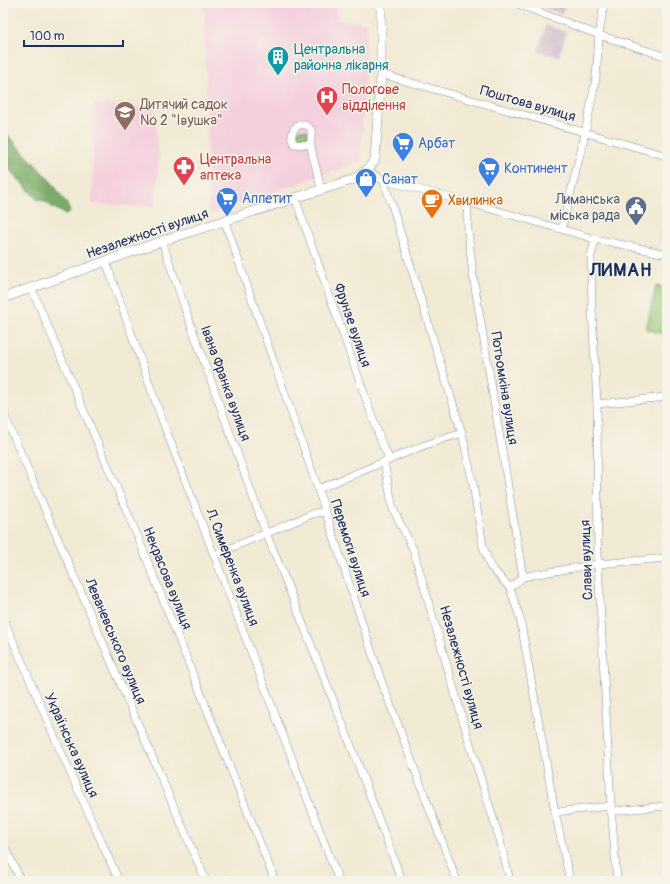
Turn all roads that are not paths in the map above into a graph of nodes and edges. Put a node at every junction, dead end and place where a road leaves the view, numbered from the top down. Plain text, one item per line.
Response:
1 (381, 3) edge
2 (515, 3) edge
3 (604, 3) edge
4 (599, 35) junction
5 (667, 57) edge
6 (381, 74) junction
7 (585, 134) junction
8 (311, 145) dead end
9 (667, 156) edge
10 (367, 170) junction
11 (383, 180) junction
12 (321, 190) junction
13 (295, 198) junction
14 (467, 202) junction
15 (225, 222) junction
16 (562, 228) junction
17 (596, 239) junction
18 (162, 241) junction
19 (667, 254) edge
20 (106, 262) junction
21 (31, 287) junction
22 (3, 298) edge
23 (667, 397) edge
24 (597, 404) junction
25 (3, 412) edge
26 (462, 432) junction
27 (387, 461) junction
28 (318, 489) junction
29 (326, 514) junction
30 (266, 533) junction
31 (215, 556) junction
32 (667, 558) edge
33 (598, 564) junction
34 (523, 577) junction
35 (510, 588) junction
36 (3, 618) edge
37 (667, 806) edge
38 (612, 809) junction
39 (555, 812) junction
40 (3, 843) edge
41 (21, 881) edge
42 (119, 881) edge
43 (206, 881) edge
44 (275, 881) edge
45 (339, 881) edge
46 (402, 881) edge
47 (457, 881) edge
48 (510, 881) edge
49 (570, 881) edge
50 (617, 881) edge

1 - 6 main road
2 - 4 street
3 - 4 street
4 - 5 street
4 - 7 street
6 - 7 street, Поштова вулиця
6 - 10 main road
7 - 9 street, Поштова вулиця
7 - 16 street
8 - 12 street
10 - 11 street
10 - 12 main road, Незалежності вулиця
11 - 14 street
11 - 26 street
12 - 13 main road, Незалежності вулиця
13 - 15 main road, Незалежності вулиця
13 - 27 street, Фрунзе вулиця
14 - 16 street
14 - 34 street, Потьомкіна вулиця
15 - 18 main road, Незалежності вулиця
15 - 28 street, Перемоги вулиця
16 - 17 street
17 - 19 street
17 - 24 street, Слави вулиця
18 - 20 main road, Незалежності вулиця
18 - 30 street, Івана Франка вулиця
20 - 21 main road, Незалежності вулиця
20 - 31 street, Л. Симеренка вулиця
21 - 22 main road, Незалежності вулиця
21 - 44 street, Некрасова вулиця
23 - 24 street
24 - 33 street, Слави вулиця
25 - 43 street, Леваневського вулиця
26 - 27 street
26 - 35 street
27 - 28 street
27 - 48 street, Незалежності вулиця
28 - 29 street, Перемоги вулиця
29 - 30 street
29 - 47 street, Перемоги вулиця
30 - 31 street
30 - 46 street, Івана Франка вулиця
31 - 45 street, Л. Симеренка вулиця
32 - 33 street
33 - 34 street
33 - 38 street, Слави вулиця
34 - 35 street
35 - 39 street
36 - 42 street, Українська вулиця
37 - 38 street
38 - 39 street
38 - 50 street, Слави вулиця
39 - 49 street
40 - 41 street

